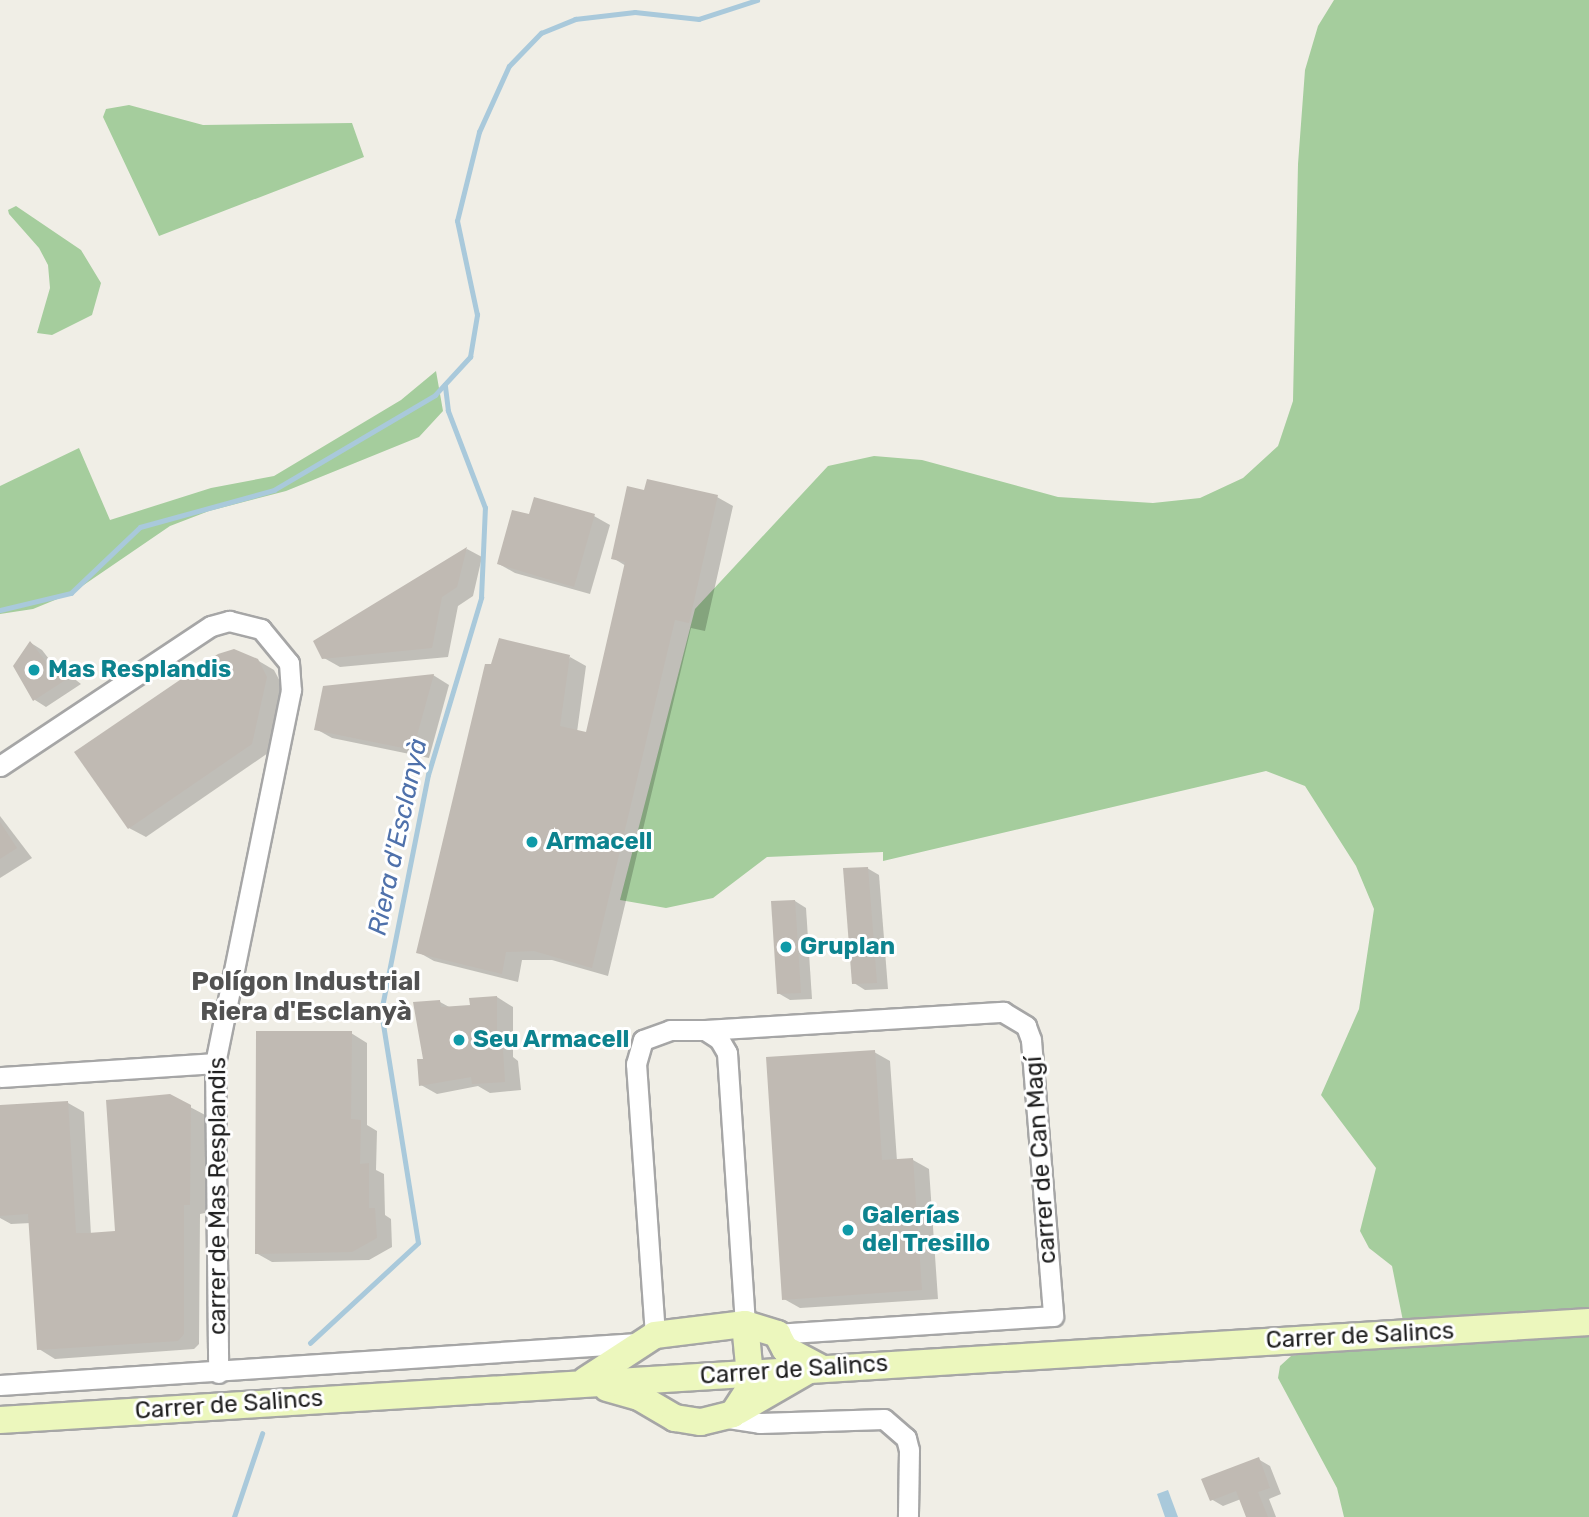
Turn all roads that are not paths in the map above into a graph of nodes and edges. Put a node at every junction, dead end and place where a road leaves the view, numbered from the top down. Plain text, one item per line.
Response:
1 (0, 766) edge
2 (756, 1028) junction
3 (705, 1030) junction
4 (727, 1061) junction
5 (215, 1063) junction
6 (0, 1077) edge
7 (1053, 1317) joint
8 (1589, 1322) edge
9 (745, 1324) junction
10 (777, 1334) junction
11 (647, 1339) junction
12 (815, 1368) junction
13 (218, 1373) junction
14 (750, 1373) junction
15 (661, 1378) junction
16 (581, 1383) junction
17 (0, 1385) edge
18 (727, 1415) junction
19 (675, 1418) junction
20 (0, 1420) edge
21 (908, 1517) edge

1 - 5 street, carrer de Mas Resplandis
2 - 3 street, carrer de Can Magí
2 - 4 street
2 - 7 street, carrer de Can Magí
3 - 4 street
3 - 11 street, carrer de Can Magí
4 - 9 street
5 - 6 street
5 - 13 street, carrer de Mas Resplandis
7 - 10 street, Carrer de Salincs
8 - 12 main road, Carrer de Salincs
9 - 10 main road
9 - 11 main road
9 - 14 main road
10 - 12 main road
11 - 13 street, Carrer de Salincs
11 - 15 main road
11 - 16 main road
12 - 14 main road, Carrer de Salincs
12 - 18 main road
13 - 17 street, Carrer de Salincs
14 - 15 main road, Carrer de Salincs
14 - 18 main road
15 - 16 main road, Carrer de Salincs
15 - 19 main road
16 - 19 main road
16 - 20 main road, Carrer de Salincs
18 - 19 main road
18 - 21 street

